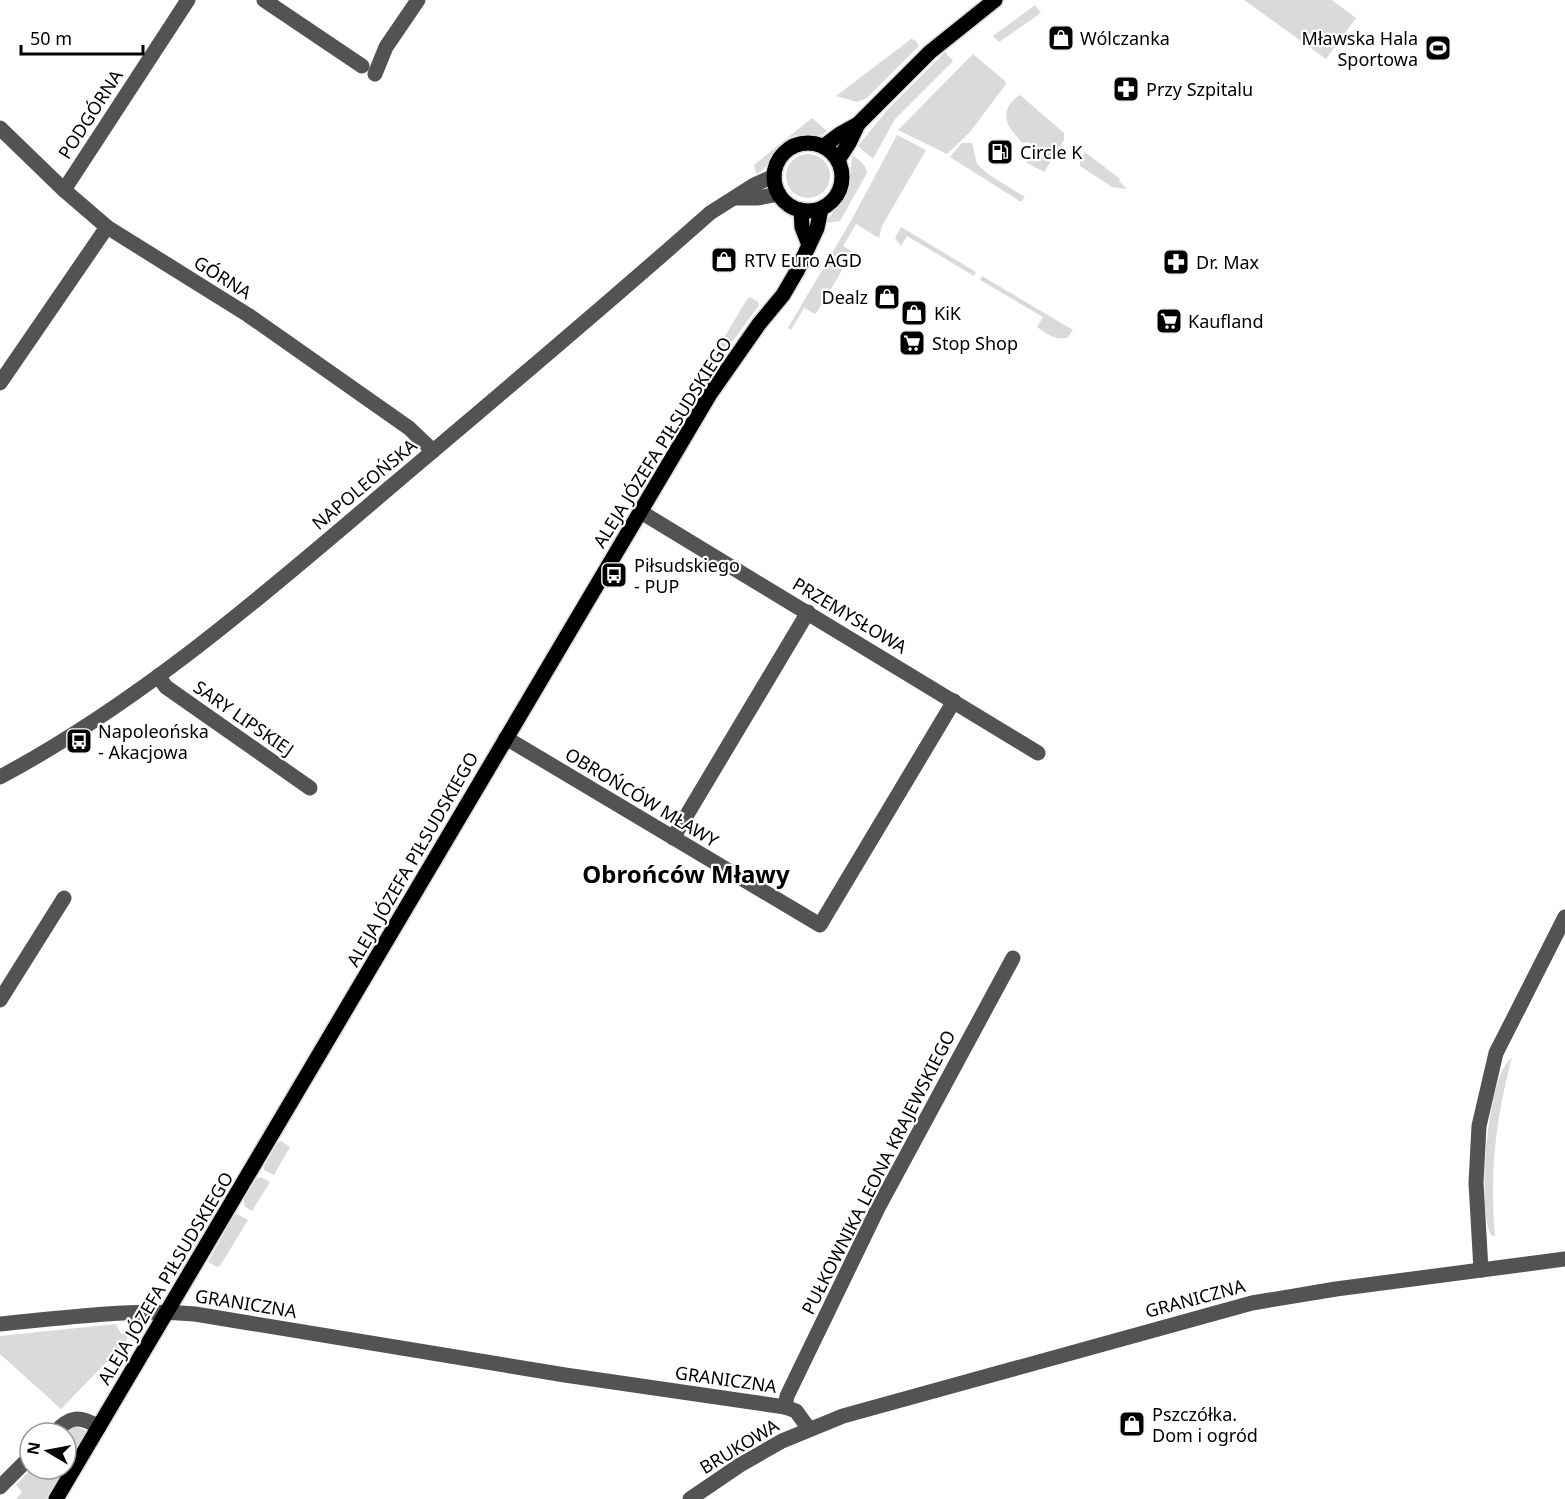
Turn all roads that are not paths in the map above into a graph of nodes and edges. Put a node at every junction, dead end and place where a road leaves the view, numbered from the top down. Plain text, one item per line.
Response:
1 (188, 0) edge
2 (264, 0) edge
3 (418, 0) edge
4 (995, 0) edge
5 (858, 124) junction
6 (0, 128) edge
7 (824, 146) junction
8 (838, 160) junction
9 (774, 176) junction
10 (64, 190) junction
11 (779, 194) junction
12 (735, 198) junction
13 (821, 208) junction
14 (801, 210) junction
15 (107, 227) junction
16 (809, 245) junction
17 (0, 384) edge
18 (432, 451) junction
19 (641, 512) junction
20 (808, 612) junction
21 (158, 676) junction
22 (954, 701) junction
23 (506, 738) junction
24 (1038, 753) dead end
25 (0, 777) edge
26 (310, 788) dead end
27 (673, 838) junction
28 (64, 898) dead end
29 (1565, 917) edge
30 (1013, 958) dead end
31 (0, 1000) edge
32 (1565, 1259) edge
33 (1481, 1270) junction
34 (167, 1311) junction
35 (0, 1324) edge
36 (785, 1407) junction
37 (69, 1421) edge
38 (99, 1426) junction
39 (809, 1429) junction
40 (18, 1468) edge
41 (0, 1486) edge
42 (56, 1499) edge
43 (690, 1499) edge

1 - 10 street, PODGÓRNA
2 - 3 street
4 - 5 main road
5 - 7 main road
5 - 8 main road
6 - 10 street, GÓRNA
7 - 8 main road
7 - 9 main road
8 - 13 main road
9 - 11 main road
9 - 12 street, NAPOLEOŃSKA
10 - 15 street, GÓRNA
11 - 12 street, NAPOLEOŃSKA
11 - 14 main road
12 - 18 street, NAPOLEOŃSKA
13 - 14 main road
13 - 16 main road, ALEJA JÓZEFA PIŁSUDSKIEGO
14 - 16 main road
15 - 17 street
15 - 18 street, GÓRNA
16 - 19 main road, ALEJA JÓZEFA PIŁSUDSKIEGO
18 - 21 street, NAPOLEOŃSKA
19 - 20 street, PRZEMYSŁOWA
19 - 23 main road, ALEJA JÓZEFA PIŁSUDSKIEGO
20 - 22 street, PRZEMYSŁOWA
20 - 27 street
21 - 25 street, NAPOLEOŃSKA
21 - 26 street, SARY LIPSKIEJ
22 - 24 street, PRZEMYSŁOWA
22 - 27 street, OBROŃCÓW MŁAWY
23 - 27 street, OBROŃCÓW MŁAWY
23 - 34 main road, ALEJA JÓZEFA PIŁSUDSKIEGO
28 - 31 street
29 - 33 street
30 - 36 street, PUŁKOWNIKA LEONA KRAJEWSKIEGO
32 - 33 street, GRANICZNA
33 - 39 street, GRANICZNA
34 - 35 street, GRANICZNA
34 - 36 street, GRANICZNA
34 - 38 main road, ALEJA JÓZEFA PIŁSUDSKIEGO
36 - 39 street, GRANICZNA
37 - 38 street
38 - 42 main road, ALEJA JÓZEFA PIŁSUDSKIEGO
39 - 43 street, BRUKOWA
40 - 41 street

